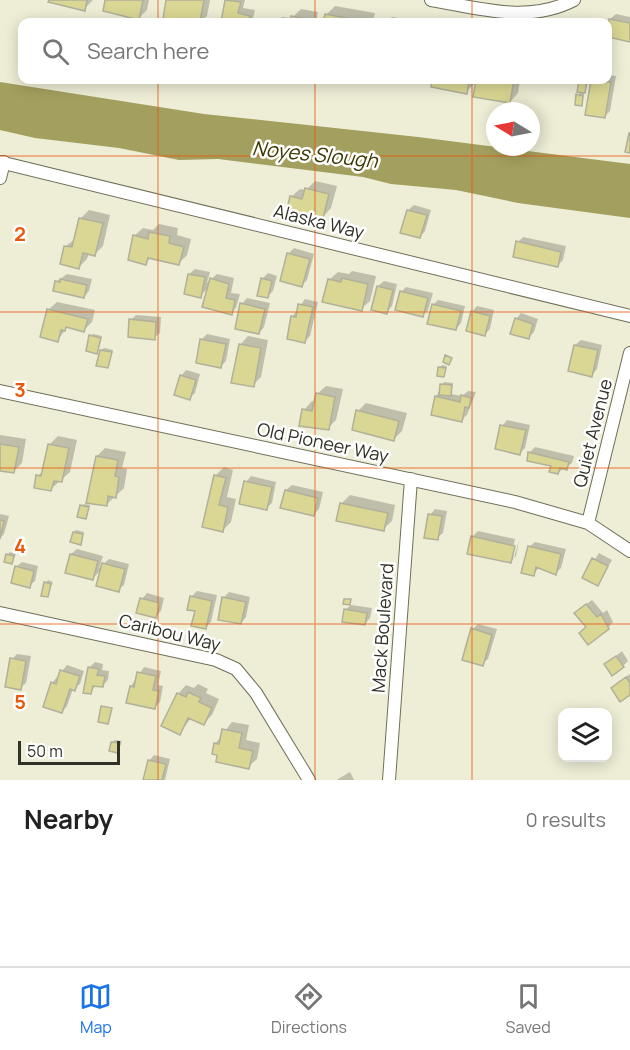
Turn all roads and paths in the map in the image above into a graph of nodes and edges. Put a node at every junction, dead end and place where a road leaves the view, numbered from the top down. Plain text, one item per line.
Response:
1 (431, 0) edge
2 (574, 0) edge
3 (2, 162) edge
4 (0, 178) edge
5 (630, 316) edge
6 (630, 353) edge
7 (0, 391) edge
8 (411, 479) junction
9 (588, 523) junction
10 (630, 551) edge
11 (0, 613) edge
12 (309, 780) edge
13 (389, 780) edge

1 - 2 street
3 - 4 street
3 - 5 street, Alaska Way
6 - 9 street, Quiet Avenue
7 - 8 street, Old Pioneer Way
8 - 9 street, Old Pioneer Way
8 - 13 street, Mack Boulevard
9 - 10 street, Old Pioneer Way
11 - 12 street, Caribou Way

